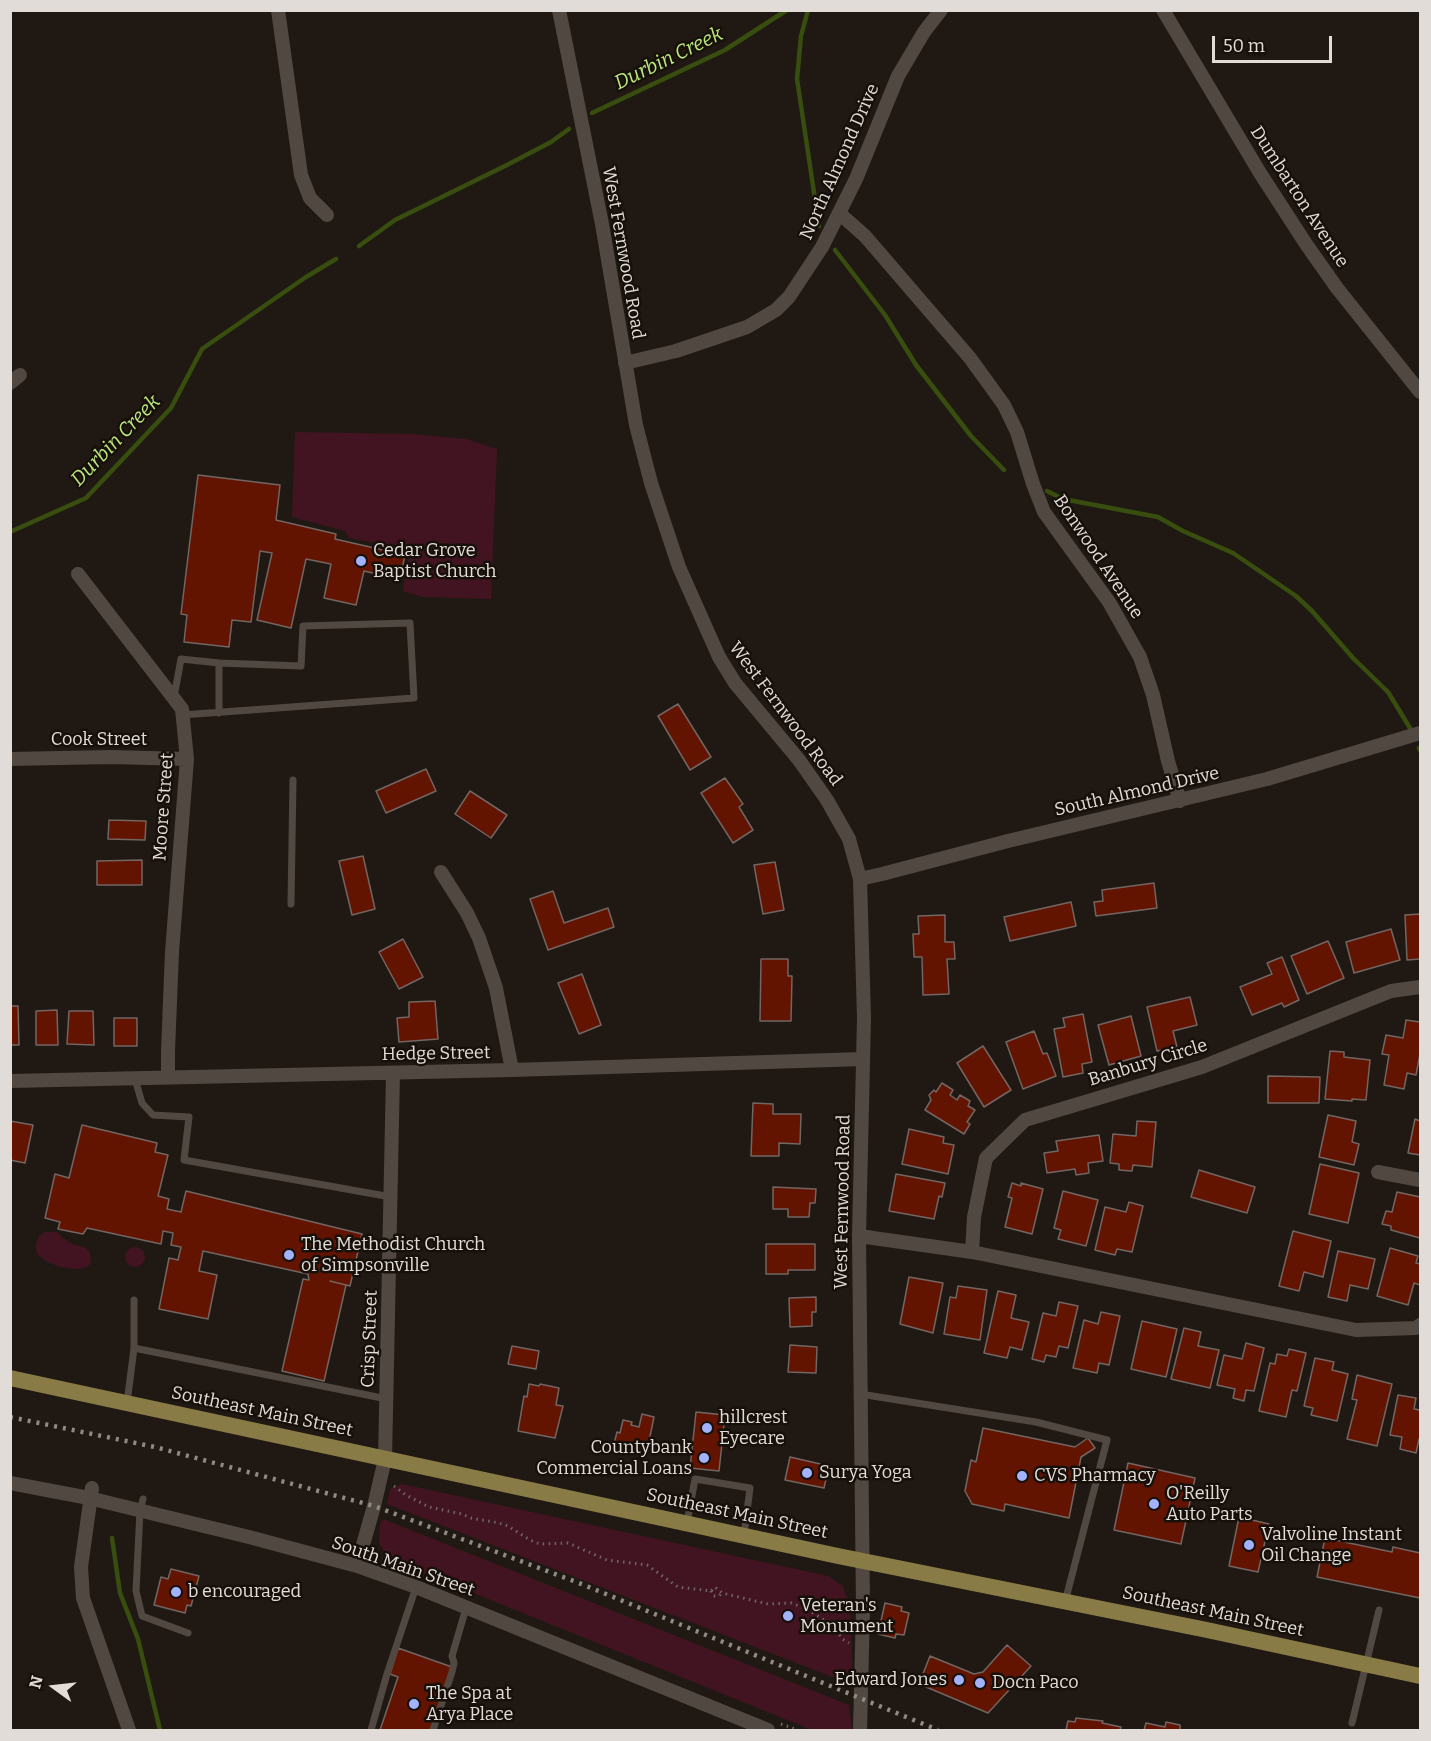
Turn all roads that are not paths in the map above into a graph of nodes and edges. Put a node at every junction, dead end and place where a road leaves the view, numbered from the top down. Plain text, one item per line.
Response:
1 (278, 10) edge
2 (559, 10) edge
3 (940, 10) edge
4 (1162, 10) edge
5 (839, 213) junction
6 (327, 215) dead end
7 (624, 363) junction
8 (1420, 392) edge
9 (78, 574) dead end
10 (219, 663) junction
11 (174, 698) junction
12 (219, 713) junction
13 (183, 715) junction
14 (1420, 734) edge
15 (10, 759) edge
16 (188, 759) junction
17 (293, 780) dead end
18 (1180, 801) junction
19 (441, 872) dead end
20 (860, 879) junction
21 (291, 904) dead end
22 (1420, 987) edge
23 (863, 1059) junction
24 (512, 1070) junction
25 (393, 1073) junction
26 (168, 1077) junction
27 (135, 1079) junction
28 (10, 1081) edge
29 (1378, 1172) dead end
30 (1420, 1180) edge
31 (391, 1197) junction
32 (859, 1236) junction
33 (972, 1252) junction
34 (134, 1300) dead end
35 (1420, 1325) edge
36 (134, 1348) junction
37 (10, 1378) edge
38 (860, 1394) junction
39 (387, 1400) junction
40 (127, 1403) junction
41 (385, 1459) junction
42 (10, 1483) edge
43 (90, 1493) junction
44 (142, 1505) junction
45 (687, 1523) junction
46 (744, 1535) junction
47 (862, 1560) junction
48 (357, 1566) junction
49 (416, 1587) junction
50 (1065, 1602) junction
51 (466, 1608) junction
52 (1379, 1610) dead end
53 (188, 1633) dead end
54 (1366, 1665) junction
55 (1420, 1676) edge
56 (1352, 1723) dead end
57 (433, 1730) edge
58 (129, 1731) edge
59 (371, 1731) edge
60 (768, 1731) edge
61 (860, 1731) edge

1 - 6 street
2 - 7 street, West Fernwood Road
3 - 5 street, North Almond Drive
4 - 8 street, Dumbarton Avenue
5 - 7 street, North Almond Drive
5 - 18 street, Bonwood Avenue
7 - 20 street, West Fernwood Road
9 - 11 street, Moore Street
10 - 11 lane
10 - 12 lane
10 - 12 lane
11 - 13 street, Moore Street
12 - 13 lane
13 - 16 street, Moore Street
14 - 18 street, South Almond Drive
15 - 16 street, Cook Street
16 - 26 street, Moore Street
17 - 21 lane
18 - 20 street, South Almond Drive
19 - 24 street
20 - 23 street, West Fernwood Road
22 - 33 street, Banbury Circle
23 - 24 street, Hedge Street
23 - 32 street, West Fernwood Road
24 - 25 street, Hedge Street
25 - 26 street, Hedge Street
25 - 31 street, Crisp Street
26 - 27 street, Hedge Street
27 - 28 street, Hedge Street
27 - 31 lane
29 - 30 street
31 - 39 street, Crisp Street
32 - 33 street
32 - 38 street, West Fernwood Road
33 - 35 street
34 - 36 lane
36 - 39 lane
36 - 40 lane
37 - 40 main road, Southeast Main Street
38 - 47 street, West Fernwood Road
38 - 50 lane
39 - 41 street, Crisp Street
40 - 41 main road, Southeast Main Street
41 - 45 main road, Southeast Main Street
41 - 48 street, Crisp Street
42 - 43 street, South Main Street
43 - 44 street, South Main Street
43 - 58 street
44 - 48 street, South Main Street
44 - 53 lane
45 - 46 main road, Southeast Main Street
45 - 46 lane
46 - 47 main road, Southeast Main Street
47 - 50 main road, Southeast Main Street
47 - 61 street, West Fernwood Road
48 - 49 street, South Main Street
49 - 51 street, South Main Street
49 - 59 lane
50 - 54 main road, Southeast Main Street
51 - 57 lane
51 - 60 street, South Main Street
52 - 54 lane
54 - 55 main road, Southeast Main Street
54 - 56 lane

